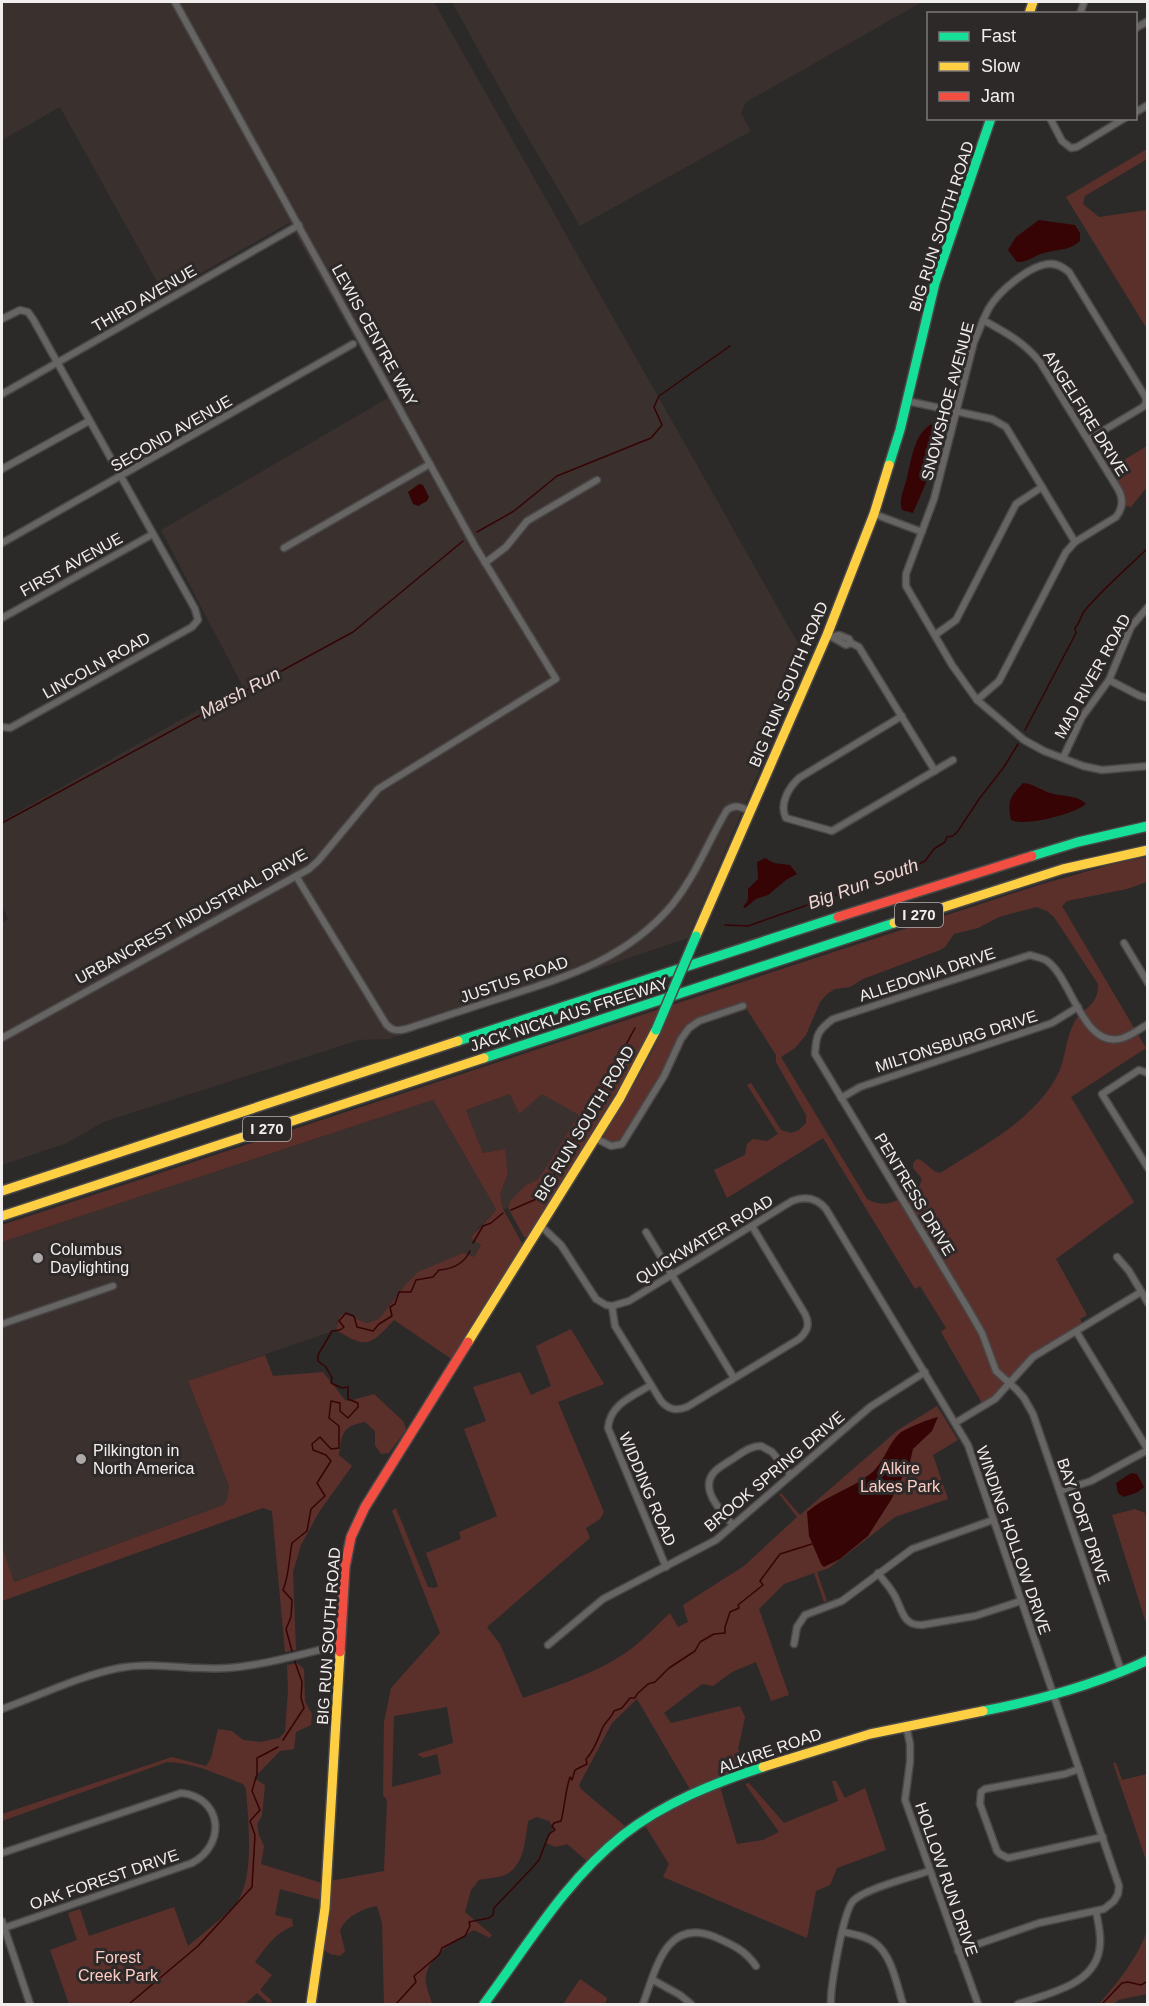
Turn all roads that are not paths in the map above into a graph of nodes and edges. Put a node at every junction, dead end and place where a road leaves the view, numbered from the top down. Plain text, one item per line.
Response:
1 (175, 2) edge
2 (990, 120) edge
3 (1051, 120) edge
4 (1122, 120) edge
5 (299, 225) junction
6 (2, 319) edge
7 (983, 320) junction
8 (352, 344) dead end
9 (57, 363) junction
10 (2, 394) edge
11 (907, 401) junction
12 (1146, 403) edge
13 (957, 411) junction
14 (89, 421) junction
15 (1089, 440) junction
16 (430, 464) junction
17 (2, 469) edge
18 (121, 477) junction
19 (597, 480) dead end
20 (1042, 486) junction
21 (874, 514) junction
22 (922, 532) junction
23 (153, 534) junction
24 (1075, 542) junction
25 (2, 543) edge
26 (284, 548) dead end
27 (485, 563) junction
28 (1148, 607) edge
29 (2, 618) edge
30 (935, 635) junction
31 (829, 636) junction
32 (556, 679) joint
33 (1109, 680) junction
34 (1148, 698) edge
35 (977, 700) junction
36 (902, 716) junction
37 (3, 728) edge
38 (1063, 758) junction
39 (953, 760) dead end
40 (1148, 766) edge
41 (935, 771) junction
42 (750, 811) junction
43 (1148, 826) edge
44 (1148, 850) edge
45 (296, 876) junction
46 (1124, 943) dead end
47 (1148, 983) edge
48 (743, 1006) dead end
49 (1078, 1007) junction
50 (833, 1019) joint
51 (1148, 1024) edge
52 (2, 1038) edge
53 (1148, 1073) edge
54 (841, 1098) junction
55 (595, 1138) junction
56 (1148, 1152) edge
57 (1140, 1156) junction
58 (1148, 1168) edge
59 (2, 1191) edge
60 (811, 1198) joint
61 (2, 1216) edge
62 (540, 1225) junction
63 (752, 1226) junction
64 (646, 1232) dead end
65 (1117, 1257) dead end
66 (671, 1275) junction
67 (113, 1286) dead end
68 (1141, 1292) junction
69 (1148, 1303) edge
70 (612, 1306) junction
71 (2, 1324) edge
72 (1076, 1331) junction
73 (925, 1372) junction
74 (734, 1378) junction
75 (1010, 1384) junction
76 (651, 1385) junction
77 (955, 1423) junction
78 (1148, 1450) edge
79 (791, 1475) junction
80 (1060, 1491) junction
81 (993, 1520) junction
82 (733, 1525) junction
83 (666, 1567) junction
84 (878, 1574) junction
85 (1021, 1601) junction
86 (794, 1644) dead end
87 (548, 1645) dead end
88 (341, 1646) junction
89 (1148, 1660) edge
90 (1122, 1673) junction
91 (1054, 1696) junction
92 (2, 1708) edge
93 (906, 1725) junction
94 (1079, 1769) junction
95 (1102, 1837) junction
96 (2, 1852) edge
97 (929, 1871) junction
98 (1096, 1911) junction
99 (2, 1921) edge
100 (4, 1928) junction
101 (843, 1932) junction
102 (958, 1951) junction
103 (756, 1966) dead end
104 (653, 1980) junction
105 (30, 2004) edge
106 (311, 2004) edge
107 (484, 2004) edge
108 (643, 2004) edge
109 (691, 2004) edge
110 (831, 2004) edge
111 (903, 2004) edge
112 (978, 2004) edge
113 (1018, 2004) edge

1 - 5 street, LEWIS CENTRE WAY
2 - 11 main road, BIG RUN SOUTH ROAD
3 - 4 street
5 - 9 street, THIRD AVENUE
5 - 16 street, LEWIS CENTRE WAY
6 - 9 street
7 - 12 street, SNOWSHOE AVENUE
7 - 13 street, SNOWSHOE AVENUE
7 - 15 street, ANGELFIRE DRIVE
8 - 18 street, SECOND AVENUE
9 - 10 street, THIRD AVENUE
9 - 14 street
11 - 13 street
11 - 21 main road, BIG RUN SOUTH ROAD
12 - 15 street
13 - 20 street
13 - 22 street, SNOWSHOE AVENUE
14 - 17 street
14 - 18 street
15 - 24 street, ANGELFIRE DRIVE
16 - 26 street
16 - 27 street, LEWIS CENTRE WAY
18 - 23 street
18 - 25 street, SECOND AVENUE
19 - 27 street
20 - 24 street
20 - 30 street
21 - 22 street
21 - 31 main road, BIG RUN SOUTH ROAD
22 - 30 street, SNOWSHOE AVENUE
23 - 29 street, FIRST AVENUE
23 - 37 street, LINCOLN ROAD
24 - 35 street
27 - 32 street, LEWIS CENTRE WAY
28 - 33 street, MAD RIVER ROAD
30 - 35 street
31 - 36 street
31 - 42 main road, BIG RUN SOUTH ROAD
32 - 45 street, URBANCREST INDUSTRIAL DRIVE
33 - 34 street
33 - 38 street, MAD RIVER ROAD
35 - 38 street
36 - 41 street
36 - 41 street
38 - 40 street
39 - 41 street
42 - 45 street, JUSTUS ROAD
42 - 55 main road, BIG RUN SOUTH ROAD, bridge
43 - 59 main road, JACK NICKLAUS FREEWAY / I 270
44 - 61 main road, JACK NICKLAUS FREEWAY / I 270
45 - 52 street, URBANCREST INDUSTRIAL DRIVE
46 - 47 street
48 - 55 street
49 - 50 street, ALLEDONIA DRIVE
49 - 51 street
49 - 54 street, MILTONSBURG DRIVE
50 - 54 street, PENTRESS DRIVE
53 - 57 street
54 - 75 street, PENTRESS DRIVE
55 - 62 main road, BIG RUN SOUTH ROAD
56 - 57 street
57 - 58 street
60 - 63 street, QUICKWATER ROAD
60 - 73 street, WINDING HOLLOW DRIVE
62 - 70 street
62 - 88 main road, BIG RUN SOUTH ROAD
63 - 66 street, QUICKWATER ROAD
63 - 74 street
64 - 66 street
65 - 68 street
66 - 70 street, QUICKWATER ROAD
66 - 74 street
67 - 71 street
68 - 69 street
68 - 72 street
70 - 76 street
72 - 75 street
72 - 78 street
73 - 77 street, WINDING HOLLOW DRIVE
73 - 79 street, BROOK SPRING DRIVE
74 - 76 street
75 - 77 street
75 - 80 street, BAY PORT DRIVE
76 - 83 street, WIDDING ROAD
77 - 81 street, WINDING HOLLOW DRIVE
78 - 80 street
79 - 82 street, BROOK SPRING DRIVE
79 - 82 street
80 - 90 street, BAY PORT DRIVE
81 - 84 street
81 - 85 street, WINDING HOLLOW DRIVE
82 - 83 street, BROOK SPRING DRIVE
83 - 87 street, BROOK SPRING DRIVE
84 - 85 street
84 - 86 street
85 - 91 street, WINDING HOLLOW DRIVE
88 - 92 street
88 - 106 main road, BIG RUN SOUTH ROAD
89 - 90 main road, ALKIRE ROAD
90 - 91 main road, ALKIRE ROAD
91 - 93 main road, ALKIRE ROAD
91 - 94 street, WINDING HOLLOW DRIVE
93 - 97 street, HOLLOW RUN DRIVE
93 - 107 main road, ALKIRE ROAD
94 - 95 street, WINDING HOLLOW DRIVE
94 - 95 street
95 - 98 street, WINDING HOLLOW DRIVE
96 - 100 street, OAK FOREST DRIVE
97 - 101 street
97 - 102 street, HOLLOW RUN DRIVE
98 - 102 street
98 - 113 street
99 - 100 street
100 - 105 street
101 - 110 street
101 - 111 street
102 - 112 street, HOLLOW RUN DRIVE
103 - 104 street
104 - 108 street
104 - 109 street

